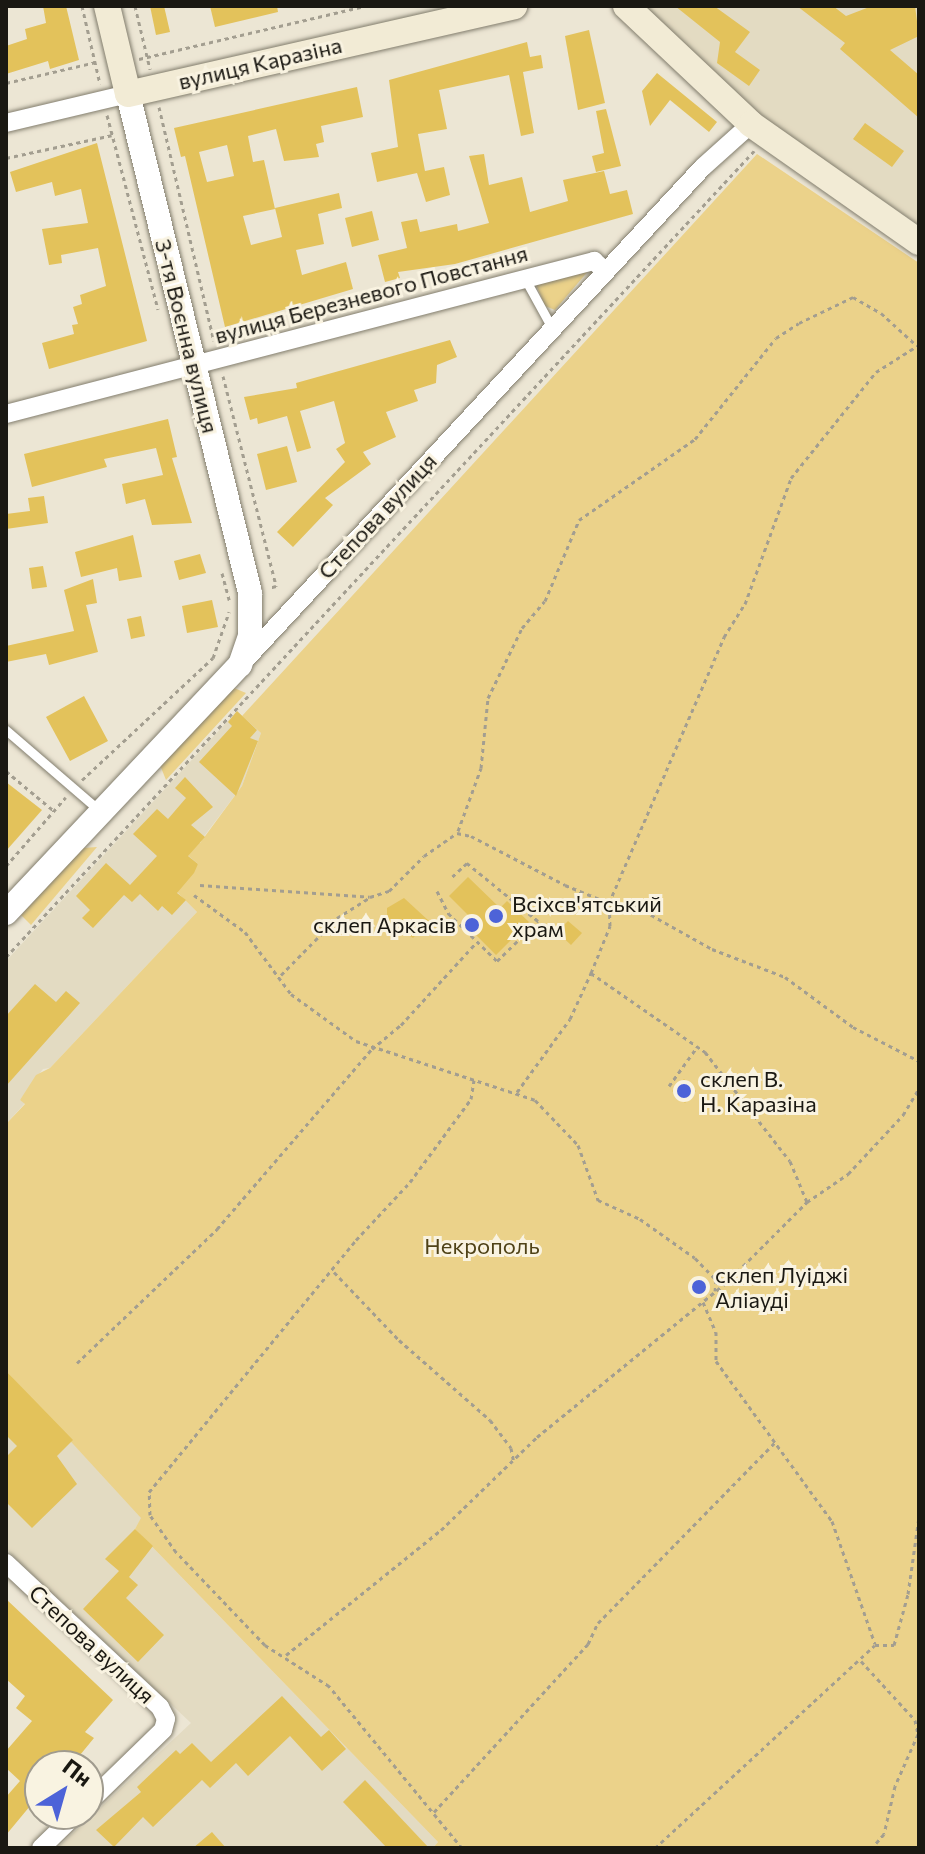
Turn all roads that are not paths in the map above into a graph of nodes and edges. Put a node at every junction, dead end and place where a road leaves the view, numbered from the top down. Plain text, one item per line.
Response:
1 (107, 6) edge
2 (514, 6) edge
3 (626, 6) edge
4 (116, 97) junction
5 (6, 123) edge
6 (751, 124) junction
7 (919, 242) edge
8 (605, 271) junction
9 (524, 277) junction
10 (552, 328) junction
11 (193, 366) junction
12 (6, 414) edge
13 (240, 665) junction
14 (6, 730) edge
15 (100, 811) junction
16 (6, 913) edge
17 (6, 1563) edge
18 (104, 1787) edge
19 (60, 1830) edge
20 (41, 1848) edge

1 - 4 main road, 3-тя Воєнна вулиця
2 - 4 main road, вулиця Каразіна
3 - 6 main road
4 - 5 street, вулиця Каразіна
4 - 11 street, 3-тя Воєнна вулиця
6 - 7 main road
6 - 8 street, Степова вулиця
8 - 9 street, вулиця Березневого Повстання
8 - 10 street, Степова вулиця
9 - 10 lane
9 - 11 street, вулиця Березневого Повстання
10 - 13 street, Степова вулиця
11 - 12 street, вулиця Березневого Повстання
11 - 13 street, 3-тя Воєнна вулиця
13 - 15 street, Степова вулиця
14 - 15 lane
15 - 16 street, Степова вулиця
17 - 18 street, Степова вулиця
19 - 20 street

